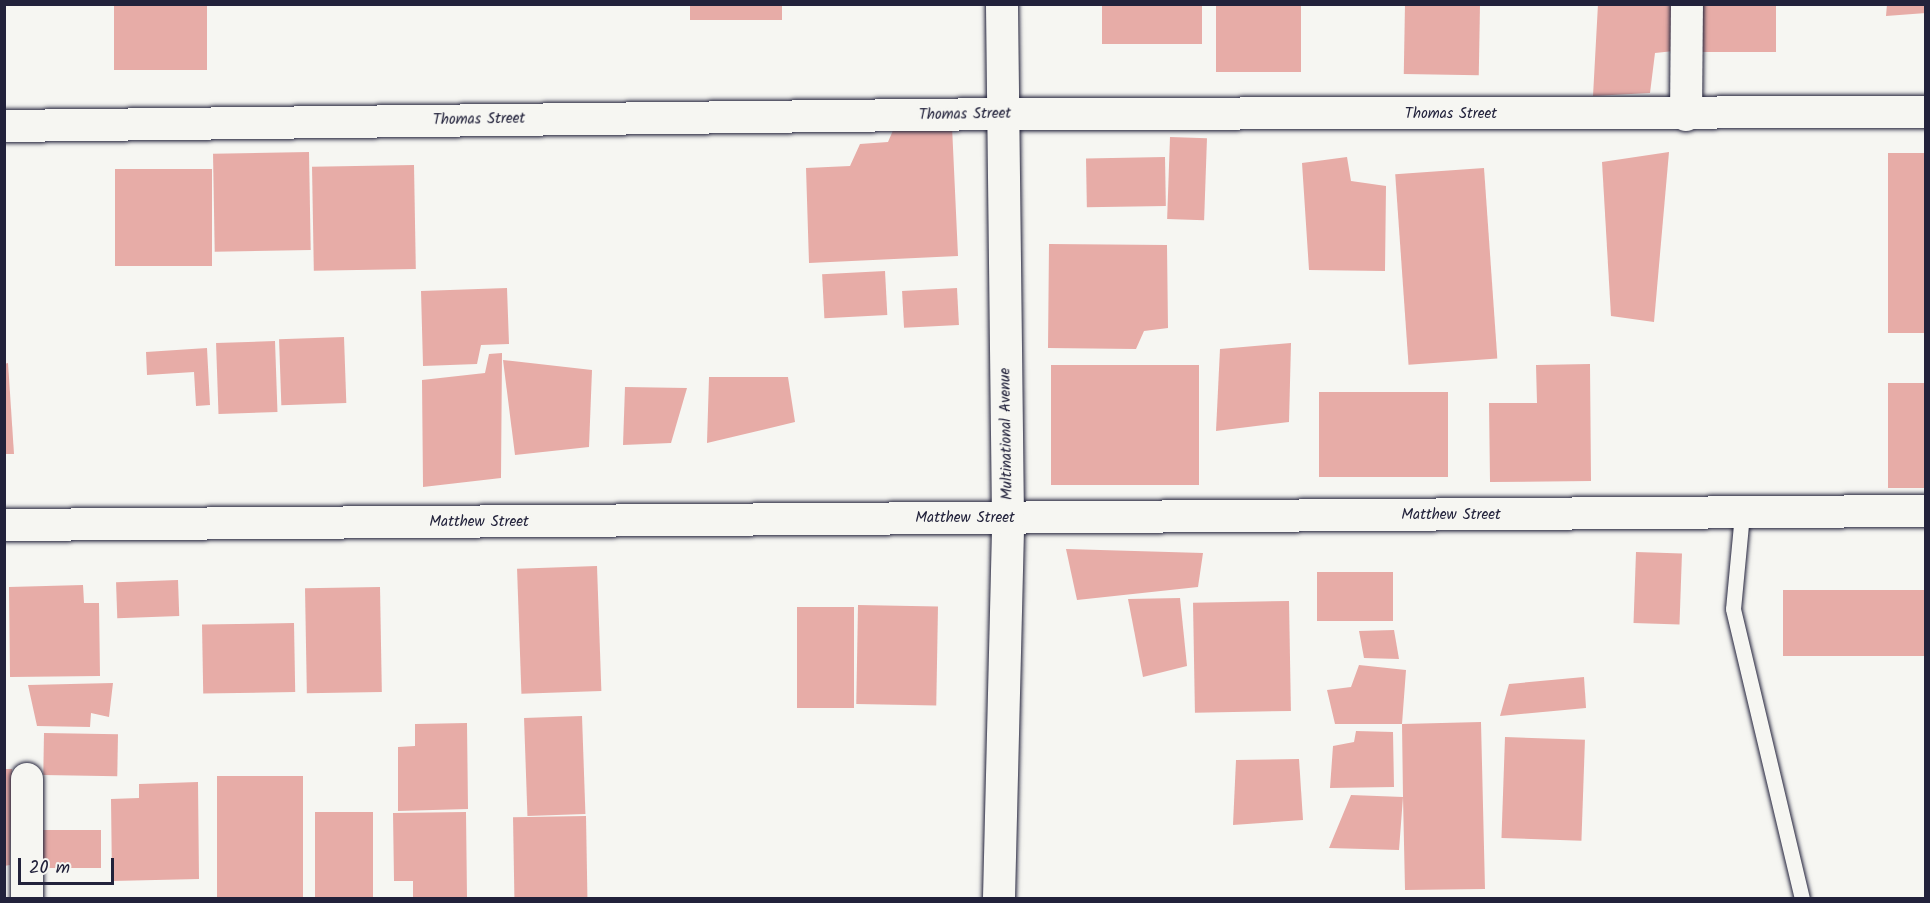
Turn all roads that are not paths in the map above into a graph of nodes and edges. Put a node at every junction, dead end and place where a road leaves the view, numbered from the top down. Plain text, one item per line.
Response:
1 (1002, 4) edge
2 (1687, 4) edge
3 (1926, 112) edge
4 (1004, 114) junction
5 (1686, 116) junction
6 (4, 126) edge
7 (1926, 511) edge
8 (1742, 514) junction
9 (1008, 519) junction
10 (4, 525) edge
11 (27, 779) dead end
12 (27, 898) edge
13 (999, 898) edge
14 (1802, 898) edge

1 - 4 street, Multinational Avenue
2 - 5 street
3 - 5 street, Thomas Street
4 - 5 street, Thomas Street
4 - 6 street, Thomas Street
4 - 9 street, Multinational Avenue
7 - 8 street, Matthew Street
8 - 9 street, Matthew Street
8 - 14 lane
9 - 10 street, Matthew Street
9 - 13 street, Multinational Avenue
11 - 12 street

